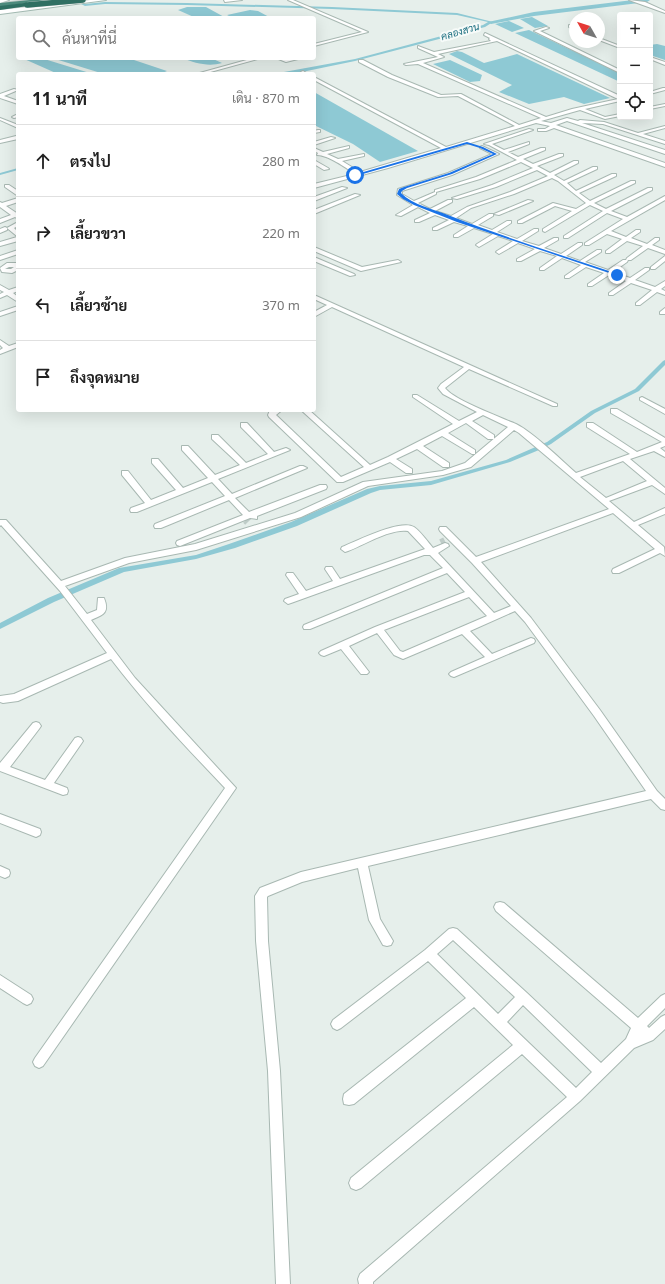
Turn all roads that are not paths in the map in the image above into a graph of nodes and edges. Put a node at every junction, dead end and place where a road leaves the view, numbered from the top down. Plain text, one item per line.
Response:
1 (6, 0) edge
2 (44, 0) edge
3 (52, 0) edge
4 (67, 0) edge
5 (103, 0) edge
6 (240, 0) edge
7 (290, 0) edge
8 (631, 0) edge
9 (0, 1) edge
10 (83, 1) edge
11 (225, 1) edge
12 (74, 2) edge
13 (27, 4) junction
14 (0, 7) edge
15 (0, 12) edge
16 (665, 12) edge
17 (321, 14) junction
18 (313, 16) dead end
19 (547, 28) dead end
20 (605, 41) edge
21 (316, 44) edge
22 (617, 46) edge
23 (419, 47) dead end
24 (435, 53) junction
25 (653, 59) edge
26 (251, 60) edge
27 (361, 60) dead end
28 (419, 63) junction
29 (406, 64) dead end
30 (665, 64) edge
31 (378, 65) dead end
32 (372, 67) junction
33 (207, 71) joint
34 (617, 71) edge
35 (204, 72) edge
36 (316, 79) edge
37 (653, 87) edge
38 (665, 89) edge
39 (16, 90) dead end
40 (659, 90) junction
41 (653, 91) edge
42 (0, 96) edge
43 (617, 98) edge
44 (617, 100) edge
45 (16, 102) edge
46 (665, 105) edge
47 (653, 107) edge
48 (580, 109) junction
49 (617, 116) edge
50 (545, 118) junction
51 (2, 119) dead end
52 (606, 120) junction
53 (536, 121) junction
54 (574, 121) junction
55 (552, 125) junction
56 (16, 126) edge
57 (518, 126) junction
58 (665, 127) edge
59 (621, 128) junction
60 (531, 130) dead end
61 (540, 130) dead end
62 (609, 133) junction
63 (639, 134) junction
64 (16, 138) edge
65 (333, 138) dead end
66 (0, 142) edge
67 (316, 143) edge
68 (527, 143) dead end
69 (665, 143) edge
70 (479, 144) junction
71 (347, 147) dead end
72 (543, 149) dead end
73 (316, 150) edge
74 (446, 150) junction
75 (505, 151) junction
76 (665, 152) edge
77 (322, 153) junction
78 (316, 155) edge
79 (362, 155) dead end
80 (561, 155) dead end
81 (521, 159) junction
82 (336, 161) junction
83 (576, 162) dead end
84 (316, 163) edge
85 (377, 165) dead end
86 (665, 165) edge
87 (536, 167) junction
88 (595, 168) dead end
89 (326, 169) dead end
90 (355, 173) junction
91 (551, 175) junction
92 (614, 175) dead end
93 (330, 178) dead end
94 (633, 182) dead end
95 (564, 183) junction
96 (316, 185) edge
97 (7, 186) dead end
98 (344, 188) dead end
99 (650, 189) dead end
100 (16, 193) edge
101 (512, 193) junction
102 (576, 193) junction
103 (358, 195) dead end
104 (518, 196) dead end
105 (316, 198) edge
106 (524, 198) dead end
107 (665, 198) edge
108 (16, 201) edge
109 (590, 203) junction
110 (657, 203) junction
111 (316, 204) edge
112 (416, 204) junction
113 (2, 206) edge
114 (665, 206) edge
115 (324, 208) junction
116 (316, 211) edge
117 (330, 211) dead end
118 (434, 211) junction
119 (577, 211) junction
120 (607, 211) junction
121 (16, 213) edge
122 (16, 214) edge
123 (398, 215) dead end
124 (453, 219) junction
125 (627, 219) junction
126 (0, 221) edge
127 (417, 221) dead end
128 (509, 222) dead end
129 (520, 222) dead end
130 (16, 225) edge
131 (473, 226) junction
132 (435, 229) dead end
133 (536, 230) dead end
134 (544, 230) dead end
135 (638, 231) dead end
136 (607, 232) junction
137 (495, 233) junction
138 (16, 236) edge
139 (456, 236) dead end
140 (16, 237) edge
141 (566, 237) dead end
142 (556, 239) dead end
143 (627, 239) junction
144 (657, 240) dead end
145 (518, 241) junction
146 (0, 244) edge
147 (580, 244) dead end
148 (587, 244) dead end
149 (479, 245) dead end
150 (648, 246) junction
151 (540, 249) junction
152 (316, 250) edge
153 (599, 251) dead end
154 (499, 252) dead end
155 (608, 252) dead end
156 (665, 252) edge
157 (16, 253) edge
158 (562, 256) junction
159 (0, 258) edge
160 (665, 258) edge
161 (316, 260) edge
162 (519, 260) dead end
163 (398, 262) dead end
164 (584, 263) junction
165 (542, 269) dead end
166 (16, 270) edge
167 (2, 272) edge
168 (609, 272) junction
169 (352, 275) dead end
170 (566, 277) dead end
171 (630, 280) junction
172 (665, 283) edge
173 (590, 285) dead end
174 (0, 287) edge
175 (16, 290) edge
176 (656, 290) junction
177 (8, 293) junction
178 (611, 294) dead end
179 (665, 294) edge
180 (0, 296) edge
181 (316, 298) edge
182 (16, 299) edge
183 (638, 304) dead end
184 (332, 305) junction
185 (16, 309) edge
186 (0, 314) edge
187 (316, 314) edge
188 (0, 342) edge
189 (16, 346) edge
190 (8, 349) junction
191 (0, 352) edge
192 (470, 366) junction
193 (415, 396) dead end
194 (642, 398) dead end
195 (555, 405) dead end
196 (273, 412) edge
197 (308, 412) edge
198 (483, 412) junction
199 (614, 412) dead end
200 (665, 412) edge
201 (466, 420) junction
202 (458, 424) junction
203 (244, 425) dead end
204 (590, 425) dead end
205 (514, 426) junction
206 (442, 432) junction
207 (215, 437) dead end
208 (491, 437) dead end
209 (665, 442) edge
210 (417, 445) junction
211 (185, 448) dead end
212 (655, 448) junction
213 (286, 450) dead end
214 (472, 452) dead end
215 (273, 455) junction
216 (637, 455) junction
217 (665, 456) edge
218 (625, 458) junction
219 (390, 459) junction
220 (155, 461) dead end
221 (446, 465) dead end
222 (245, 466) junction
223 (303, 468) dead end
224 (369, 468) junction
225 (409, 471) dead end
226 (125, 473) dead end
227 (575, 476) junction
228 (212, 479) junction
229 (340, 480) junction
230 (653, 482) junction
231 (346, 486) dead end
232 (322, 487) dead end
233 (181, 491) junction
234 (665, 492) edge
235 (230, 497) junction
236 (609, 500) dead end
237 (150, 504) junction
238 (134, 510) dead end
239 (614, 510) junction
240 (665, 511) edge
241 (249, 518) junction
242 (0, 523) edge
243 (637, 523) dead end
244 (158, 526) dead end
245 (263, 526) junction
246 (443, 528) dead end
247 (254, 529) junction
248 (180, 543) dead end
249 (448, 543) junction
250 (345, 549) dead end
251 (428, 550) junction
252 (663, 551) edge
253 (475, 561) junction
254 (329, 569) dead end
255 (448, 570) junction
256 (616, 571) dead end
257 (290, 575) dead end
258 (339, 583) junction
259 (63, 589) junction
260 (471, 593) junction
261 (304, 595) junction
262 (101, 600) dead end
263 (288, 601) dead end
264 (512, 609) dead end
265 (493, 617) junction
266 (85, 619) junction
267 (307, 627) dead end
268 (378, 630) junction
269 (464, 630) junction
270 (531, 641) dead end
271 (343, 645) junction
272 (324, 653) dead end
273 (112, 655) junction
274 (491, 658) junction
275 (364, 672) dead end
276 (454, 674) dead end
277 (3, 699) dead end
278 (36, 726) dead end
279 (78, 741) dead end
280 (1, 767) edge
281 (47, 784) junction
282 (63, 791) dead end
283 (653, 794) junction
284 (665, 806) edge
285 (0, 818) edge
286 (36, 832) dead end
287 (362, 864) junction
288 (500, 907) dead end
289 (387, 941) dead end
290 (429, 954) junction
291 (0, 981) edge
292 (523, 997) junction
293 (27, 999) dead end
294 (474, 999) junction
295 (665, 1000) edge
296 (665, 1021) edge
297 (498, 1022) junction
298 (337, 1024) dead end
299 (638, 1026) junction
300 (649, 1036) junction
301 (630, 1043) junction
302 (523, 1045) junction
303 (39, 1062) dead end
304 (601, 1072) junction
305 (576, 1097) junction
306 (349, 1099) dead end
307 (356, 1183) dead end
308 (283, 1284) edge
309 (366, 1284) edge

1 - 9 main road
2 - 13 highway, bridge
2 - 14 highway
3 - 13 highway, bridge
4 - 13 highway, bridge
5 - 10 main road
6 - 11 street
7 - 17 street
8 - 16 street
10 - 12 main road, bridge
10 - 13 highway, bridge
12 - 14 highway
12 - 15 main road
13 - 14 highway
17 - 18 street
17 - 21 street
19 - 34 street
20 - 22 street
23 - 24 street
24 - 28 street
24 - 43 street
25 - 30 street
26 - 33 street
27 - 32 street
28 - 29 street
28 - 50 street
31 - 32 street
32 - 57 street
33 - 35 street
36 - 74 street
37 - 40 street
38 - 40 street
39 - 42 street
40 - 41 street
42 - 45 street
44 - 48 street
46 - 47 street
48 - 50 street
48 - 52 street
49 - 52 street
50 - 53 street
51 - 56 street
52 - 54 street
52 - 59 street
53 - 55 street
53 - 57 street
54 - 55 street
54 - 62 street
55 - 61 street
55 - 86 street
57 - 70 street
58 - 63 street
59 - 62 street
59 - 63 street
60 - 70 street
62 - 76 street
63 - 69 street
64 - 66 street
65 - 67 street
68 - 75 street
70 - 74 street
70 - 75 street
70 - 112 street
71 - 77 street
72 - 81 street
73 - 77 street
74 - 90 street
75 - 81 street
77 - 78 street
77 - 82 street
79 - 82 street
80 - 87 street
81 - 87 street
81 - 112 street
82 - 90 street
83 - 91 street
84 - 89 street
85 - 90 street
87 - 91 street
87 - 118 street
88 - 95 street
90 - 93 street
90 - 96 street
91 - 95 street
91 - 101 street
92 - 102 street
94 - 109 street
95 - 102 street
97 - 100 street
98 - 105 street
99 - 120 street
101 - 104 street
101 - 124 street
102 - 109 street
103 - 115 street
106 - 131 street
107 - 110 street
108 - 113 street
109 - 119 street
109 - 120 street
110 - 114 street
110 - 125 street
111 - 115 street
112 - 118 street
112 - 123 street
113 - 121 street
115 - 116 street
115 - 117 street
118 - 124 street
118 - 127 street
119 - 129 street
119 - 134 street
120 - 125 street
120 - 141 street
122 - 126 street
124 - 131 street
124 - 132 street
125 - 136 street
128 - 137 street
130 - 138 street
131 - 137 street
131 - 139 street
133 - 145 street
135 - 143 street
136 - 143 street
136 - 148 street
137 - 145 street
137 - 149 street
140 - 146 street
142 - 151 street
143 - 150 street
143 - 155 street
144 - 150 street
145 - 151 street
145 - 154 street
147 - 158 street
150 - 156 street
150 - 168 street
151 - 158 street
151 - 162 street
152 - 163 street
153 - 164 street
157 - 159 street
158 - 164 street
158 - 165 street
160 - 171 street
161 - 169 street
164 - 168 street
164 - 170 street
166 - 167 street
168 - 171 street
168 - 173 street
171 - 176 street
171 - 178 street
172 - 176 street
174 - 177 street
175 - 177 street
176 - 179 street
176 - 183 street
177 - 180 street
177 - 182 street
181 - 184 street
184 - 187 street
184 - 192 street
185 - 186 street
188 - 190 street
189 - 190 street
190 - 191 street
192 - 195 street
192 - 198 street
193 - 202 street
194 - 200 street
196 - 229 street
197 - 224 street
198 - 201 street
198 - 205 street
199 - 209 street
201 - 202 street
201 - 208 street
202 - 206 street
203 - 215 street
204 - 216 street
205 - 227 street
205 - 245 street
206 - 210 street
206 - 214 street
207 - 222 street
209 - 212 street
210 - 219 street
210 - 221 street
211 - 228 street
212 - 216 street
212 - 217 street
213 - 215 street
215 - 222 street
216 - 218 street
218 - 227 street
218 - 230 street
219 - 224 street
219 - 225 street
220 - 233 street
222 - 228 street
223 - 235 street
224 - 229 street
226 - 237 street
227 - 239 street
228 - 233 street
228 - 235 street
229 - 231 street
230 - 234 street
230 - 236 street
232 - 241 street
233 - 237 street
235 - 241 street
235 - 244 street
237 - 238 street
239 - 252 street
239 - 253 street
240 - 243 street
241 - 245 street
241 - 247 street
241 - 248 street
242 - 259 street
245 - 247 street
246 - 249 street
247 - 259 street
249 - 251 street
249 - 253 street
250 - 251 street
251 - 255 street
251 - 258 street
252 - 256 street
253 - 283 street
254 - 258 street
255 - 260 street
255 - 267 street
257 - 261 street
258 - 261 street
259 - 266 street
260 - 265 street
260 - 268 street
261 - 263 street
262 - 266 street
264 - 265 street
265 - 269 street
266 - 273 street
268 - 269 street
268 - 271 street
269 - 274 street
270 - 274 street
271 - 272 street
271 - 275 street
273 - 277 street
273 - 303 street
274 - 276 street
278 - 280 street
279 - 281 street
280 - 281 street
281 - 282 street
283 - 284 street
283 - 287 street
285 - 286 street
287 - 289 street
287 - 308 street
288 - 299 street
290 - 292 street
290 - 294 street
290 - 298 street
291 - 293 street
292 - 297 street
292 - 304 street
294 - 297 street
294 - 306 street
295 - 299 street
296 - 300 street
297 - 302 street
299 - 300 street
299 - 301 street
300 - 301 street
301 - 304 street
302 - 305 street
302 - 307 street
304 - 305 street
305 - 309 street

